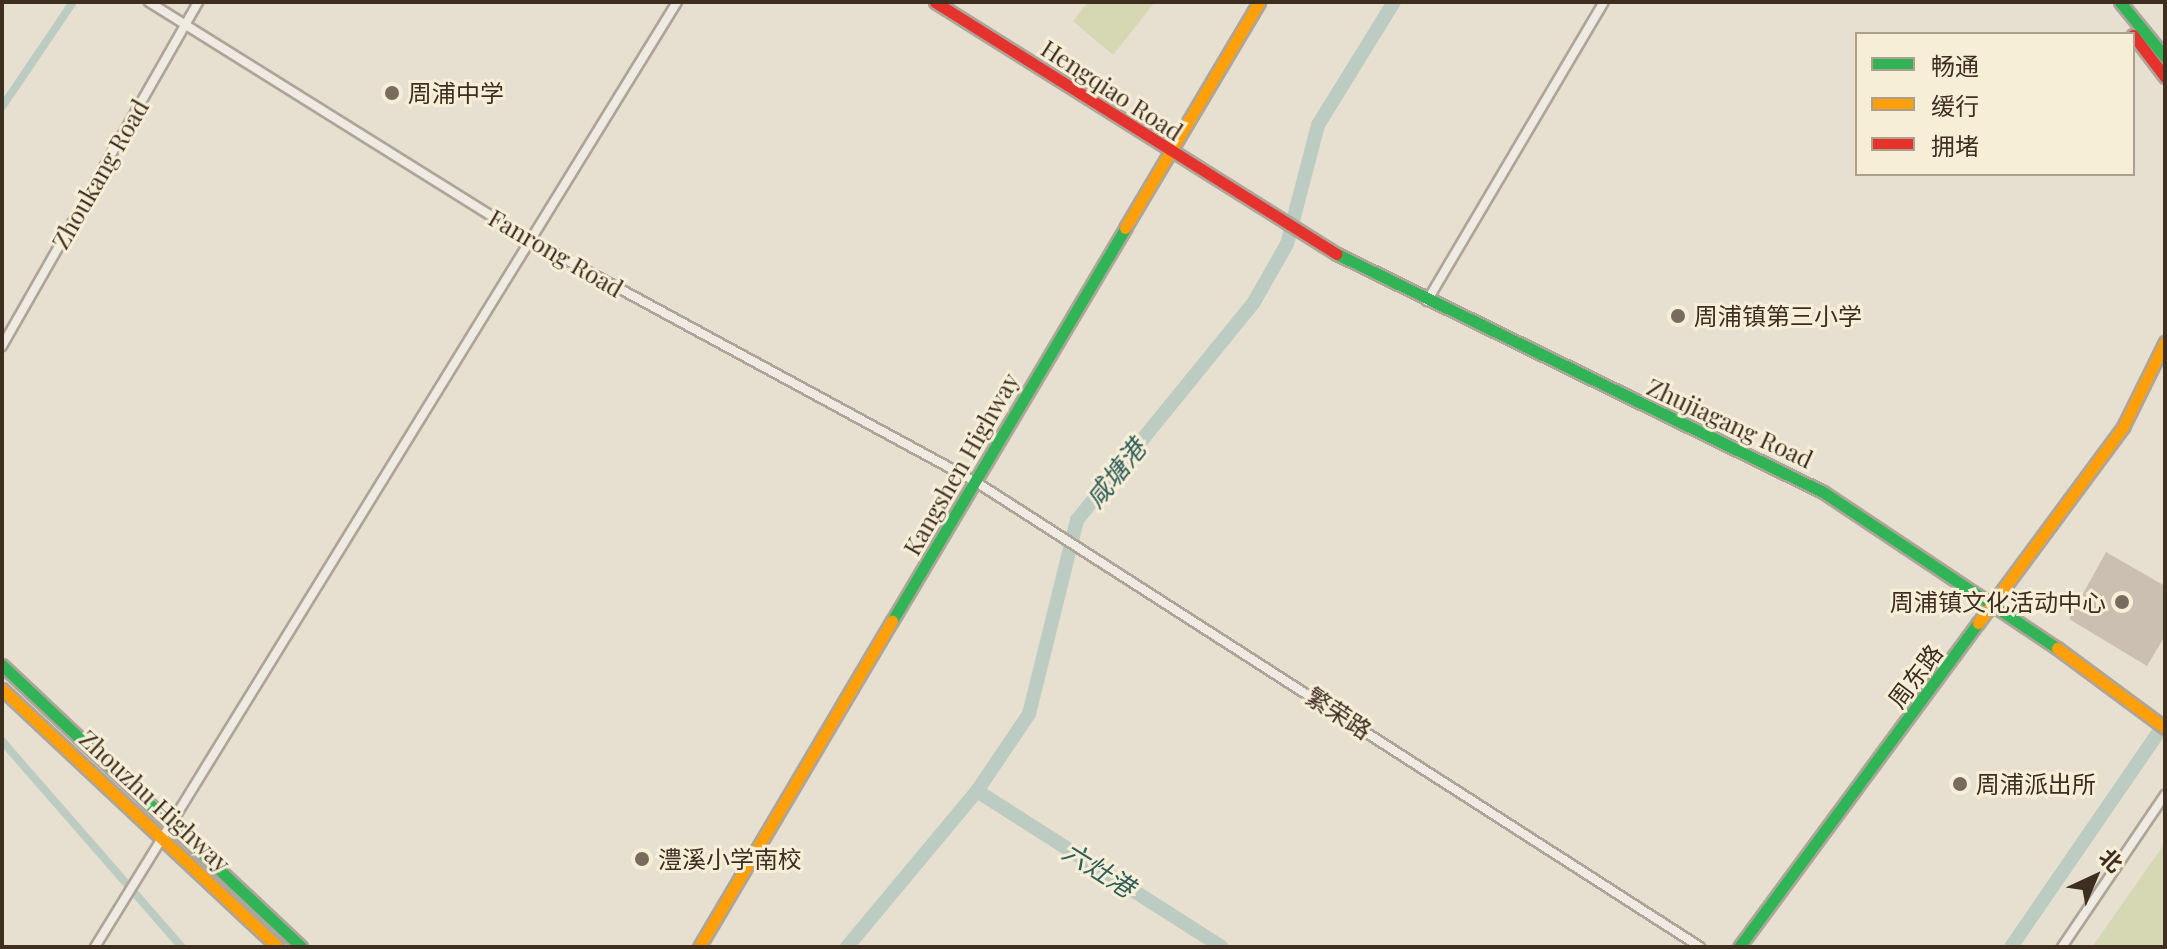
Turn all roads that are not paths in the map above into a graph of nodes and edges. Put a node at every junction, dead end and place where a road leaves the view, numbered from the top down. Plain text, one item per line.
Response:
1 (149, 2) edge
2 (198, 2) edge
3 (677, 2) edge
4 (935, 2) edge
5 (1259, 2) edge
6 (1604, 2) edge
7 (2119, 2) edge
8 (185, 25) junction
9 (2132, 32) edge
10 (2135, 37) edge
11 (2165, 57) edge
12 (2165, 77) edge
13 (1169, 154) junction
14 (1306, 237) joint
15 (528, 239) junction
16 (1427, 301) junction
17 (2165, 342) edge
18 (2, 346) edge
19 (976, 482) junction
20 (1997, 603) junction
21 (2, 665) edge
22 (2, 689) edge
23 (2165, 728) edge
24 (2165, 795) edge
25 (171, 826) junction
26 (163, 838) junction
27 (95, 947) edge
28 (278, 947) edge
29 (301, 947) edge
30 (699, 947) edge
31 (1700, 947) edge
32 (1739, 947) edge
33 (2062, 947) edge

1 - 8 street, Fanrong Road
2 - 8 street, Zhoukang Road
3 - 15 street
4 - 13 street, Hengqiao Road
5 - 13 street, Kangshen Highway
6 - 16 street
7 - 9 street
7 - 11 street
8 - 15 street, Fanrong Road
8 - 18 street, Zhoukang Road
10 - 12 street
13 - 14 street, Hengqiao Road
13 - 19 street, Kangshen Highway
14 - 16 street, Zhujiagang Road
15 - 19 street, Fanrong Road
15 - 25 street
16 - 20 street, Zhujiagang Road
17 - 20 street, 周东路
19 - 30 street, Kangshen Highway
19 - 31 street, 繁荣路
20 - 23 street, Zhujiagang Road
20 - 32 street, 周东路
21 - 25 street
22 - 26 street, Zhouzhu Highway
24 - 33 street
25 - 26 street
25 - 29 street
26 - 27 street
26 - 28 street, Zhouzhu Highway

